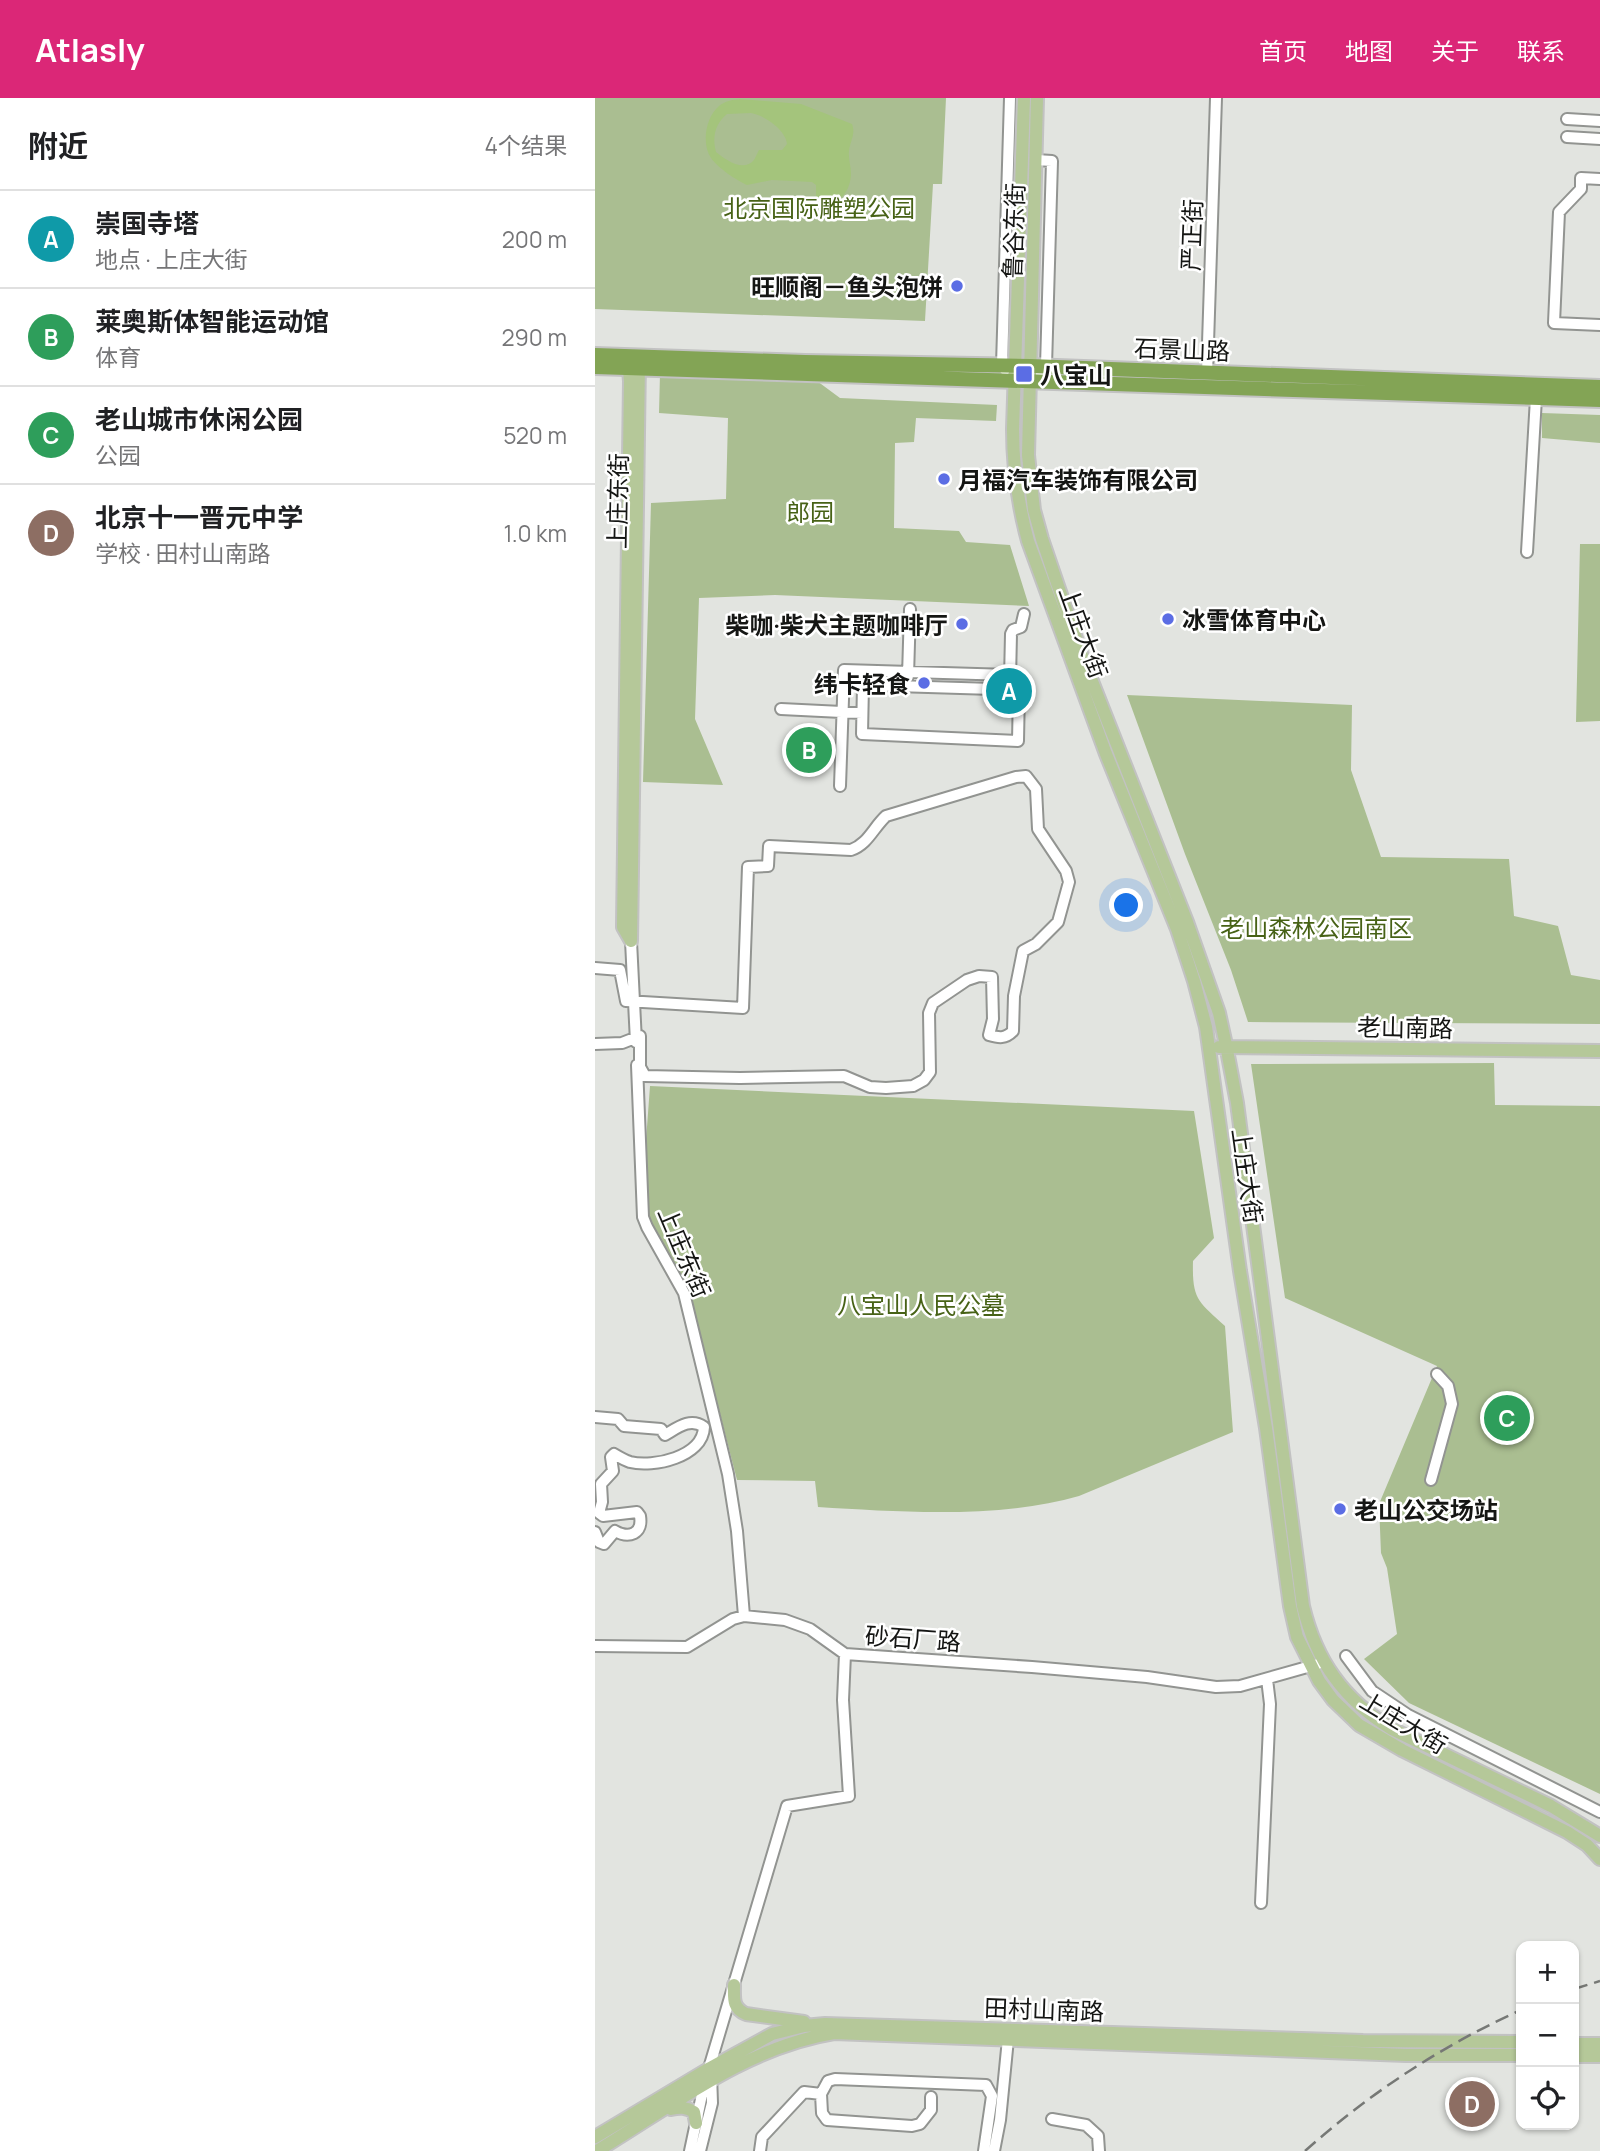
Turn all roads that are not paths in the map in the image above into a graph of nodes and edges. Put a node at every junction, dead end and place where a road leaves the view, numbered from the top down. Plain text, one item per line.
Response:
1 (1010, 98) edge
2 (1024, 98) edge
3 (1037, 98) edge
4 (1216, 98) edge
5 (1567, 120) dead end
6 (1600, 121) edge
7 (1567, 138) dead end
8 (1600, 139) edge
9 (1036, 160) junction
10 (1600, 179) edge
11 (1600, 325) edge
12 (595, 355) edge
13 (634, 362) junction
14 (1008, 365) junction
15 (1030, 366) junction
16 (1046, 366) junction
17 (595, 367) edge
18 (1207, 374) junction
19 (1013, 381) junction
20 (1030, 381) junction
21 (1600, 387) edge
22 (1536, 398) junction
23 (1600, 400) edge
24 (1527, 552) dead end
25 (910, 609) dead end
26 (1024, 614) dead end
27 (909, 672) junction
28 (1010, 678) junction
29 (908, 686) junction
30 (781, 709) dead end
31 (843, 712) junction
32 (862, 713) junction
33 (840, 786) dead end
34 (631, 941) joint
35 (595, 968) edge
36 (595, 1044) edge
37 (1226, 1045) junction
38 (1210, 1049) junction
39 (1600, 1051) edge
40 (1437, 1374) dead end
41 (595, 1416) edge
42 (1431, 1480) dead end
43 (595, 1532) edge
44 (744, 1616) junction
45 (595, 1646) edge
46 (845, 1654) junction
47 (1346, 1656) dead end
48 (1325, 1662) junction
49 (1310, 1666) junction
50 (1267, 1679) junction
51 (1600, 1812) edge
52 (1600, 1836) edge
53 (1600, 1859) edge
54 (1261, 1903) dead end
55 (734, 1985) junction
56 (825, 2024) junction
57 (1008, 2039) junction
58 (1516, 2042) edge
59 (1579, 2044) edge
60 (1600, 2044) edge
61 (1516, 2055) edge
62 (1579, 2056) edge
63 (1600, 2056) edge
64 (709, 2077) junction
65 (821, 2094) junction
66 (931, 2097) dead end
67 (664, 2111) junction
68 (1052, 2119) dead end
69 (696, 2123) junction
70 (595, 2137) edge
71 (597, 2151) edge
72 (690, 2151) edge
73 (700, 2151) edge
74 (760, 2151) edge
75 (984, 2151) edge
76 (994, 2151) edge
77 (1099, 2151) edge

1 - 14 street
2 - 14 main road, 鲁谷东街
3 - 9 main road, 鲁谷东街
4 - 18 street, 严正街
5 - 6 street
7 - 8 street
9 - 15 main road, 鲁谷东街
9 - 16 street, 鲁谷东街
10 - 11 street
12 - 13 highway, 石景山路
13 - 14 highway, 石景山路
13 - 17 highway, 石景山路
13 - 19 highway, 石景山路
13 - 34 main road, 上庄东街
14 - 15 highway, 石景山路
14 - 19 main road, 上庄大街
15 - 16 highway, 石景山路
15 - 20 main road, 上庄大街
16 - 18 highway, 石景山路
16 - 20 street
18 - 21 highway, 石景山路
19 - 20 highway, 石景山路
19 - 38 main road, 上庄大街
20 - 22 highway, 石景山路
20 - 37 main road, 上庄大街
22 - 23 highway, 石景山路
22 - 24 street
25 - 27 street
26 - 28 street
27 - 28 street
27 - 29 street
27 - 31 street
28 - 29 street
28 - 32 street
29 - 32 street
30 - 31 street
31 - 32 street
31 - 33 street
34 - 44 street, 上庄东街
35 - 36 street
37 - 38 main road, 老山南路
37 - 39 main road, 老山南路
37 - 48 main road, 上庄大街
38 - 49 main road, 上庄大街
40 - 42 street
41 - 43 street
44 - 45 street
44 - 46 street
46 - 50 street, 砂石厂路
46 - 55 street, 砂石厂路
47 - 51 street
48 - 49 street, 砂石厂路
48 - 52 main road, 上庄大街
49 - 50 street, 砂石厂路
49 - 53 main road, 上庄大街
50 - 54 street
55 - 56 main road
55 - 64 street, 砂石厂路
56 - 58 main road, 田村山南路
56 - 64 main road, 田村山南路
57 - 61 main road, 田村山南路
57 - 64 main road, 田村山南路
57 - 76 street
59 - 60 main road
62 - 63 main road
64 - 67 main road, 田村山南路
64 - 69 street, 砂石厂路
64 - 70 main road, 田村山南路
64 - 73 street, 砂石厂路
65 - 66 street
65 - 74 street
65 - 75 street
67 - 69 main road
67 - 71 main road, 田村山南路
68 - 77 street
69 - 72 street, 砂石厂路

